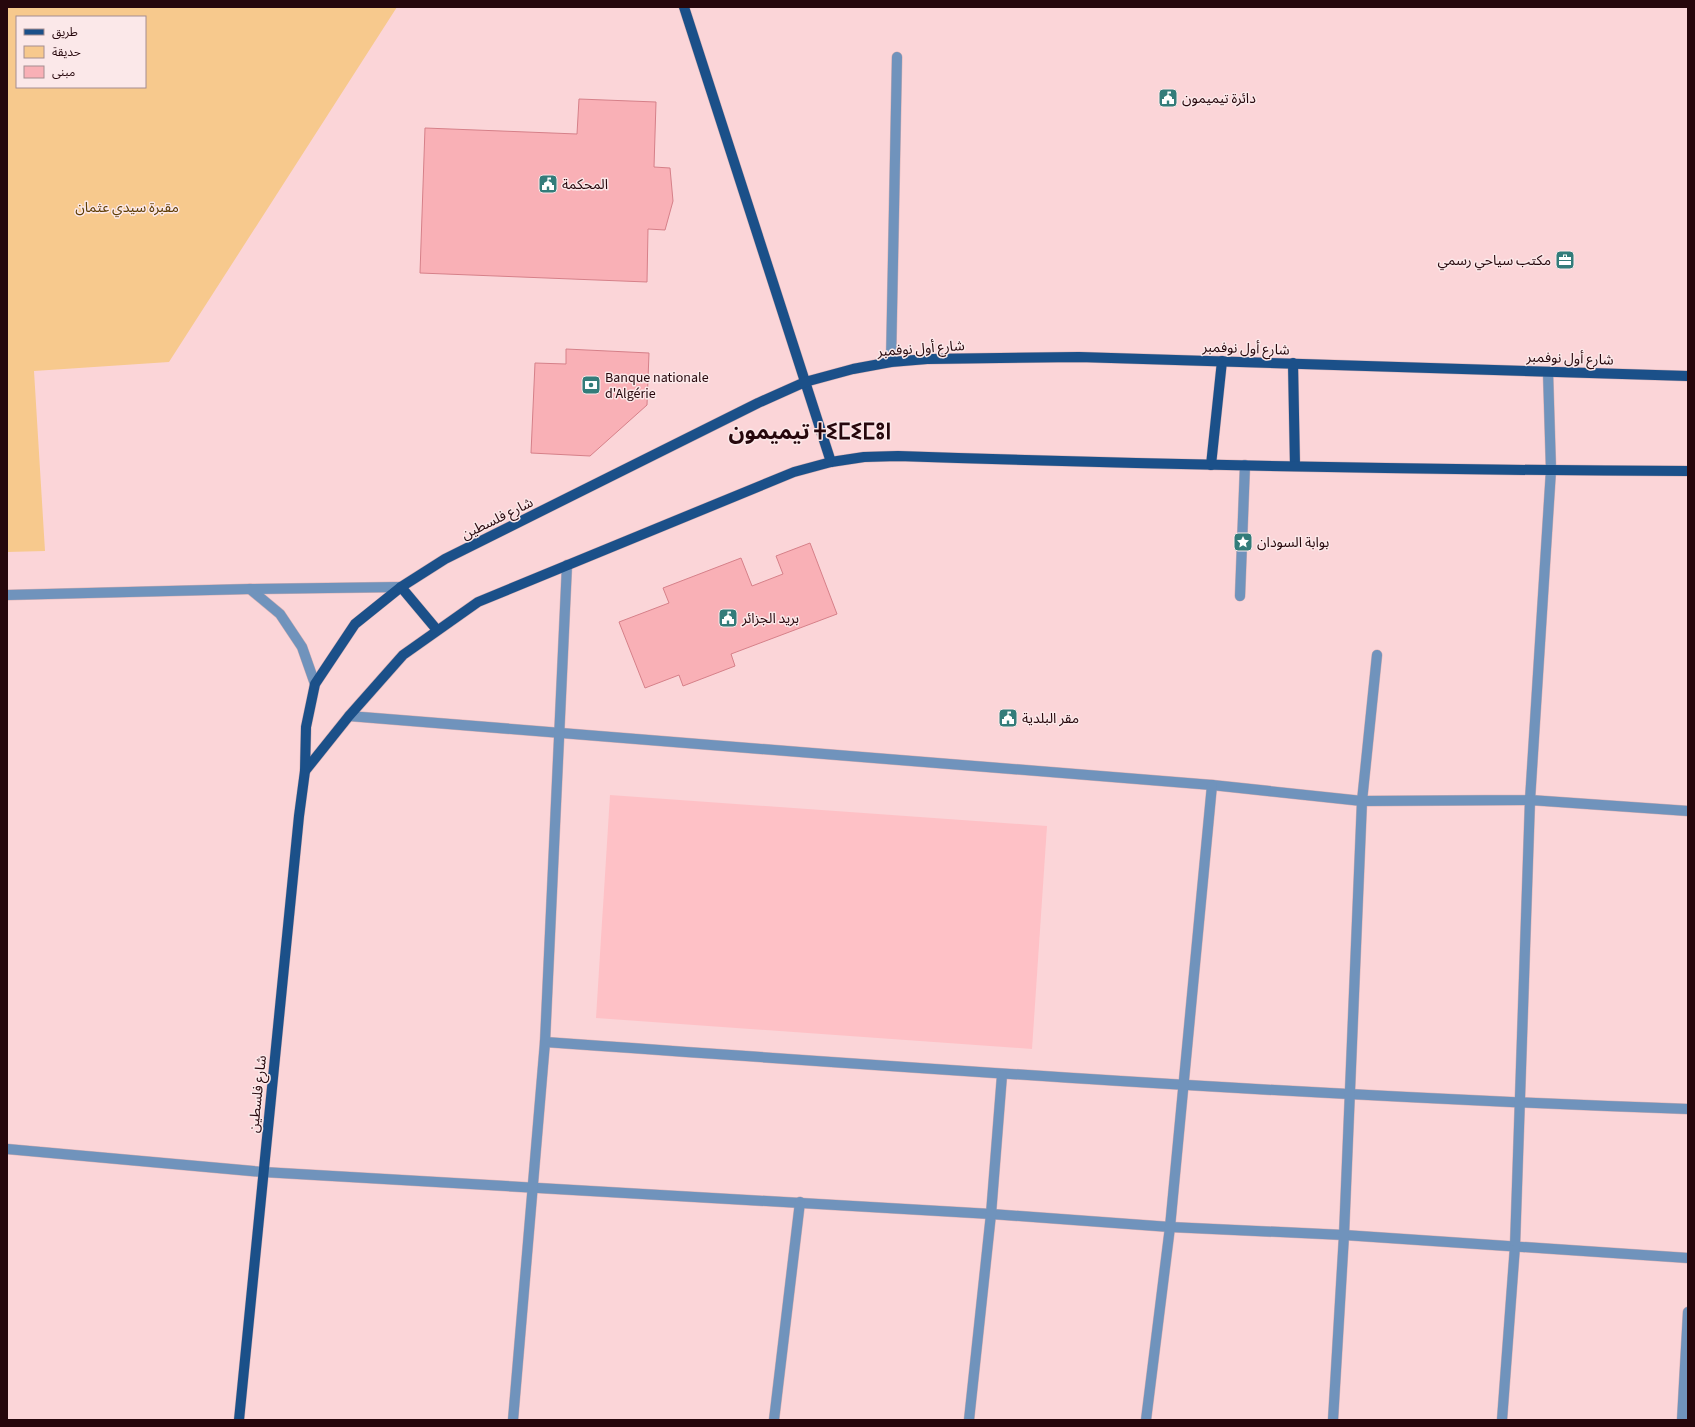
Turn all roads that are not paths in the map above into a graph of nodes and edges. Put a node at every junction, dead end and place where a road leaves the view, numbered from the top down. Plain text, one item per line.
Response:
1 (684, 7) edge
2 (897, 57) dead end
3 (1222, 361) junction
4 (891, 362) junction
5 (1293, 363) junction
6 (1548, 372) junction
7 (1688, 376) edge
8 (805, 382) junction
9 (831, 462) junction
10 (1211, 465) junction
11 (1245, 465) junction
12 (1295, 466) junction
13 (1551, 470) junction
14 (1688, 471) edge
15 (567, 565) junction
16 (401, 587) junction
17 (250, 589) junction
18 (7, 595) edge
19 (1240, 596) dead end
20 (437, 630) junction
21 (1377, 655) dead end
22 (315, 684) junction
23 (349, 716) junction
24 (559, 732) junction
25 (305, 771) junction
26 (1212, 786) junction
27 (1530, 800) junction
28 (1362, 801) junction
29 (1688, 811) edge
30 (545, 1042) junction
31 (1002, 1074) junction
32 (1183, 1084) junction
33 (1350, 1093) junction
34 (1520, 1103) junction
35 (1688, 1109) edge
36 (7, 1149) edge
37 (263, 1172) junction
38 (533, 1187) junction
39 (800, 1202) junction
40 (991, 1214) junction
41 (1170, 1227) junction
42 (1344, 1235) junction
43 (1515, 1246) junction
44 (1688, 1258) edge
45 (1688, 1312) edge
46 (239, 1420) edge
47 (513, 1420) edge
48 (774, 1420) edge
49 (969, 1420) edge
50 (1146, 1420) edge
51 (1333, 1420) edge
52 (1502, 1420) edge
53 (1682, 1420) edge

1 - 8 main road
2 - 4 street
3 - 4 main road, شارع أول نوفمبر
3 - 5 main road, شارع أول نوفمبر
3 - 10 main road
4 - 8 main road, شارع أول نوفمبر
5 - 6 main road, شارع أول نوفمبر
5 - 12 main road
6 - 7 main road, شارع أول نوفمبر
6 - 13 street
8 - 9 main road
8 - 16 main road, شارع فلسطين
9 - 10 main road
9 - 15 main road
10 - 11 main road
11 - 12 main road
11 - 19 street
12 - 13 main road
13 - 14 main road
13 - 27 street
15 - 20 main road
15 - 24 street
16 - 17 street
16 - 20 main road
16 - 22 main road, شارع فلسطين
17 - 18 street
17 - 22 street
20 - 23 main road
21 - 28 street
22 - 25 main road, شارع فلسطين
23 - 24 street
23 - 25 main road
24 - 26 street
24 - 30 street
25 - 37 main road, شارع فلسطين
26 - 28 street
26 - 32 street
27 - 28 street
27 - 29 street
27 - 34 street
28 - 33 street
30 - 31 street
30 - 38 street
31 - 32 street
31 - 40 street
32 - 33 street
32 - 41 street
33 - 34 street
33 - 42 street
34 - 35 street
34 - 43 street
36 - 37 street
37 - 38 street
37 - 46 main road, شارع فلسطين
38 - 39 street
38 - 47 street
39 - 40 street
39 - 48 street
40 - 41 street
40 - 49 street
41 - 42 street
41 - 50 street
42 - 43 street
42 - 51 street
43 - 44 street
43 - 52 street
45 - 53 street

